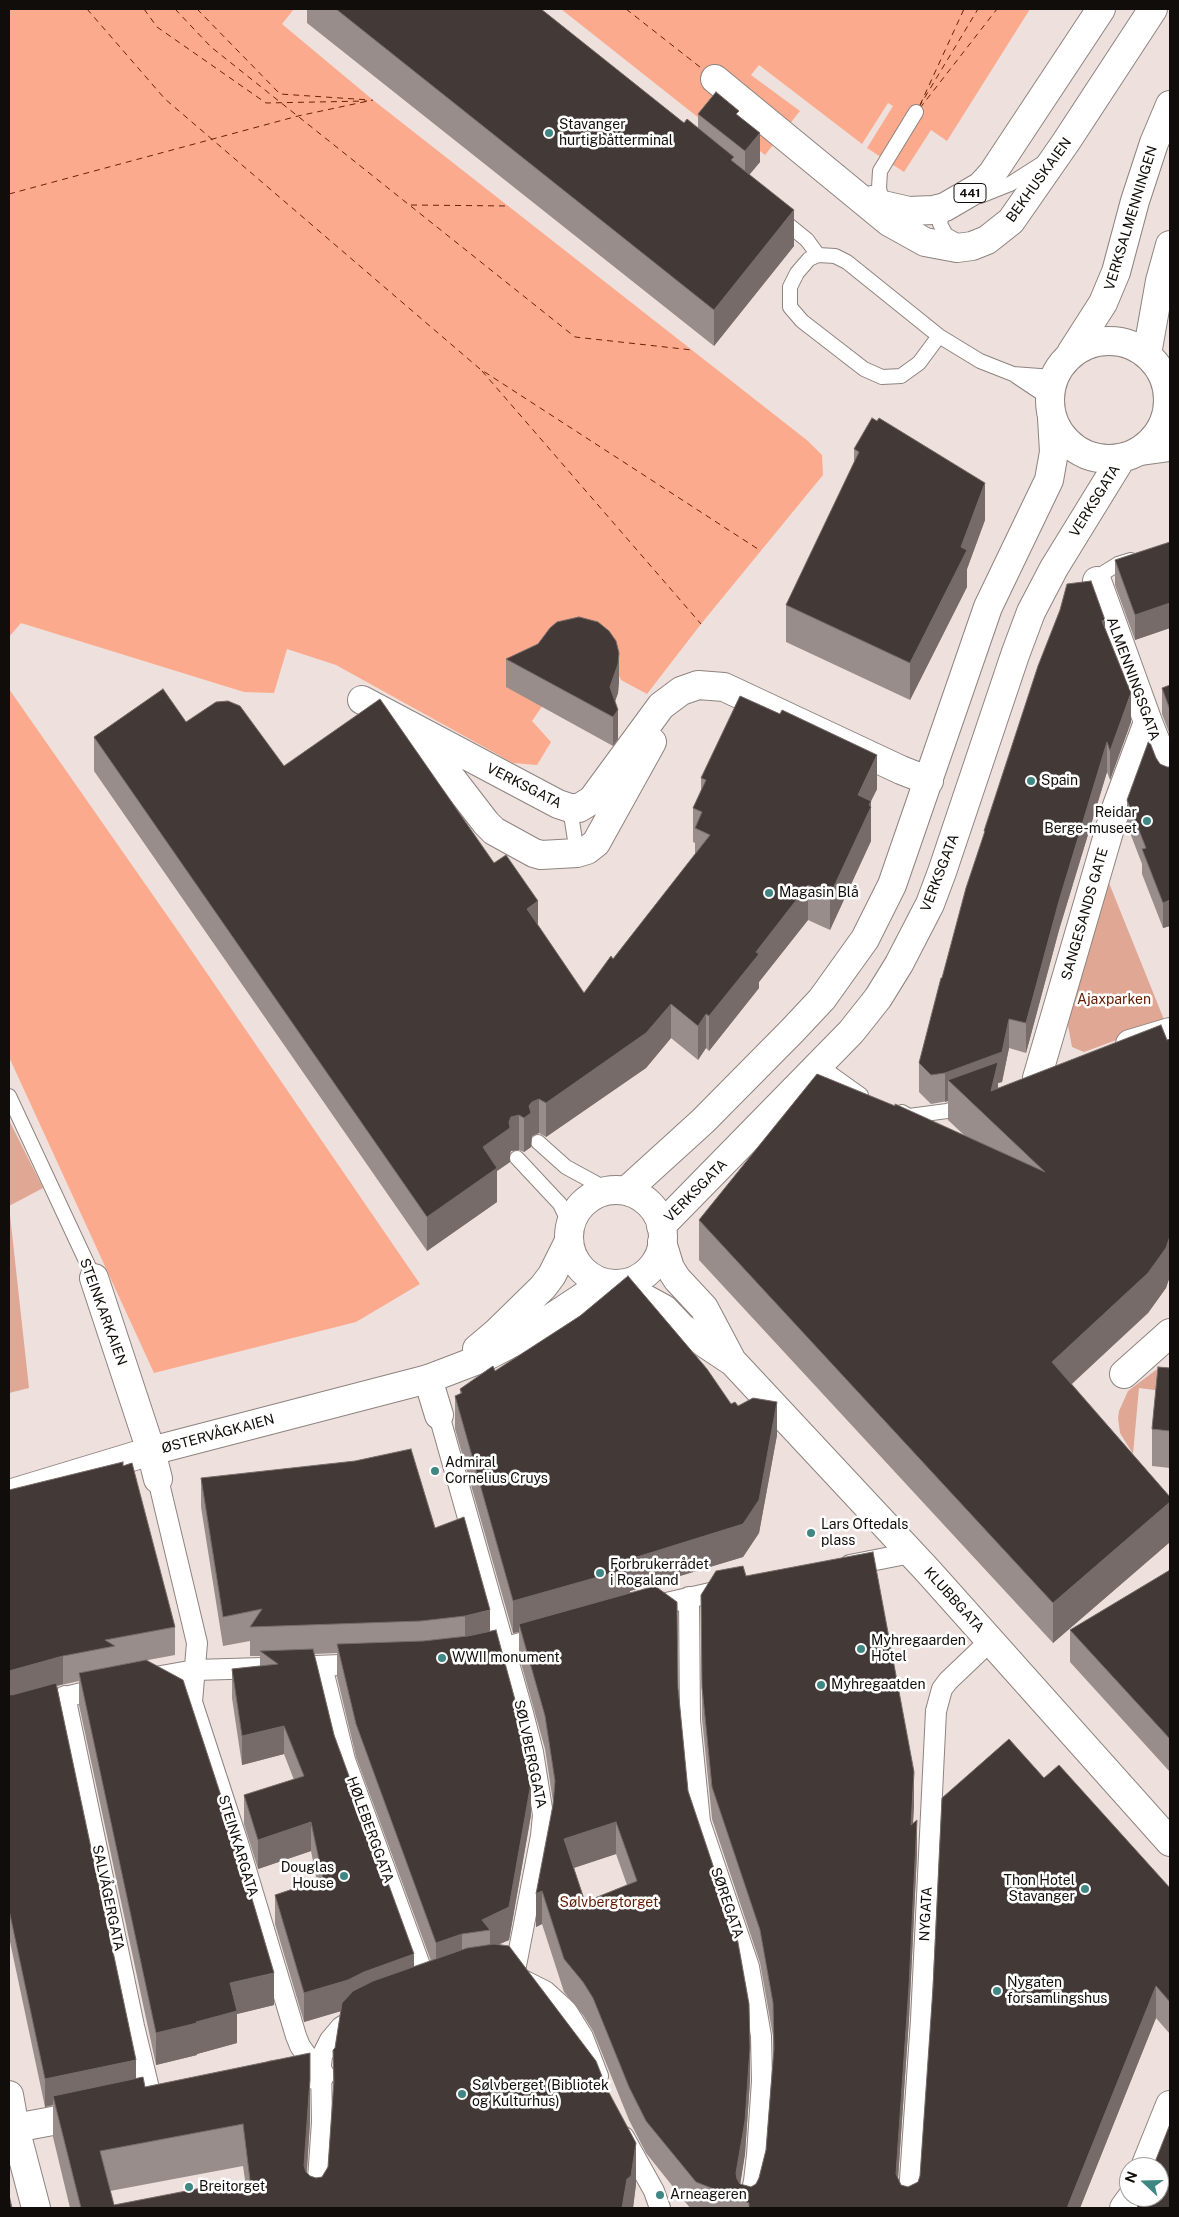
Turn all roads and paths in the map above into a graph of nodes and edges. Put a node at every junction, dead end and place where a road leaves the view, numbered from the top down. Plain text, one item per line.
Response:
1 (1101, 9) edge
2 (1152, 9) edge
3 (715, 79) dead end
4 (1170, 105) edge
5 (916, 112) dead end
6 (1066, 142) junction
7 (850, 190) junction
8 (883, 206) junction
9 (945, 207) junction
10 (771, 211) edge
11 (905, 232) junction
12 (1170, 245) edge
13 (972, 246) junction
14 (818, 256) junction
15 (940, 336) junction
16 (1071, 354) junction
17 (1147, 354) junction
18 (1013, 374) junction
19 (1168, 380) edge
20 (1051, 398) junction
21 (1170, 447) edge
22 (1131, 455) junction
23 (1144, 556) edge
24 (1097, 581) joint
25 (707, 685) junction
26 (362, 700) dead end
27 (1148, 722) junction
28 (405, 724) junction
29 (1170, 777) edge
30 (929, 780) junction
31 (570, 808) junction
32 (577, 853) junction
33 (1170, 1032) edge
34 (1108, 1051) edge
35 (819, 1065) junction
36 (1066, 1067) edge
37 (9, 1096) edge
38 (873, 1100) edge
39 (973, 1102) edge
40 (888, 1106) edge
41 (538, 1142) dead end
42 (516, 1158) dead end
43 (618, 1191) junction
44 (570, 1233) junction
45 (662, 1234) junction
46 (94, 1278) joint
47 (617, 1285) junction
48 (1170, 1332) edge
49 (733, 1362) junction
50 (1124, 1374) dead end
51 (428, 1379) junction
52 (439, 1415) joint
53 (151, 1451) junction
54 (158, 1479) joint
55 (9, 1494) edge
56 (911, 1553) junction
57 (834, 1568) edge
58 (750, 1585) edge
59 (689, 1597) junction
60 (634, 1611) edge
61 (563, 1631) edge
62 (990, 1640) junction
63 (505, 1648) junction
64 (458, 1658) edge
65 (386, 1664) edge
66 (322, 1666) junction
67 (195, 1670) junction
68 (65, 1696) junction
69 (9, 1711) edge
70 (1170, 1842) edge
71 (494, 1974) edge
72 (514, 1976) junction
73 (428, 1990) edge
74 (376, 2009) edge
75 (320, 2075) junction
76 (252, 2079) edge
77 (604, 2094) edge
78 (179, 2095) edge
79 (9, 2097) edge
80 (152, 2100) junction
81 (1170, 2105) edge
82 (614, 2116) edge
83 (15, 2128) junction
84 (1149, 2157) edge
85 (36, 2208) edge
86 (316, 2208) edge
87 (660, 2208) edge
88 (748, 2208) edge
89 (908, 2208) edge

1 - 9 main road, BEKHUSKAIEN / 441
2 - 6 main road, BEKHUSKAIEN / 441
3 - 7 main road, BEKHUSKAIEN / 441
4 - 16 main road, VERKSALMENNINGEN
5 - 8 lane
6 - 9 lane
6 - 13 main road, BEKHUSKAIEN / 441
7 - 8 main road, BEKHUSKAIEN / 441
7 - 11 main road, BEKHUSKAIEN / 441
8 - 9 main road, BEKHUSKAIEN / 441
8 - 11 lane
9 - 13 lane
10 - 14 lane
11 - 13 main road, BEKHUSKAIEN / 441
12 - 17 main road
14 - 15 lane
14 - 15 lane
15 - 18 lane
16 - 17 main road
16 - 20 main road
17 - 19 main road
18 - 20 lane
18 - 20 lane
19 - 22 main road
20 - 22 main road
20 - 30 main road
21 - 22 main road
22 - 35 main road, VERKSGATA
23 - 24 lane
24 - 27 main road, ALMENNINGSGATA
25 - 30 main road, VERKSGATA
25 - 31 main road, VERKSGATA
25 - 32 main road
26 - 28 main road, VERKSGATA
27 - 29 main road, ALMENNINGSGATA
27 - 36 main road, SANGESANDS GATE
28 - 31 main road, VERKSGATA
28 - 32 main road
30 - 43 main road
31 - 32 lane
33 - 34 main road
35 - 38 lane
35 - 45 main road, VERKSGATA
37 - 46 lane, STEINKARKAIEN
39 - 40 lane
41 - 43 lane
42 - 44 lane
43 - 44 main road
43 - 45 main road
44 - 47 main road
44 - 51 main road, ØSTERVÅGKAIEN
45 - 47 main road
45 - 49 main road, KLUBBGATA
46 - 53 main road, STEINKARKAIEN
47 - 49 main road, KLUBBGATA
47 - 51 main road, ØSTERVÅGKAIEN
48 - 50 main road
49 - 56 main road, KLUBBGATA
51 - 52 main road, SØLVBERGGATA
51 - 53 main road, ØSTERVÅGKAIEN
52 - 63 street, SØLVBERGGATA
53 - 54 main road, STEINKARKAIEN
53 - 55 main road, ØSTERVÅGKAIEN
54 - 67 street, STEINKARGATA
56 - 57 street
56 - 62 main road, KLUBBGATA
58 - 59 street
59 - 60 street
59 - 88 street, SØREGATA
61 - 63 street
62 - 70 main road, KLUBBGATA
62 - 89 street, NYGATA
63 - 64 street
63 - 72 street, SØLVBERGGATA
65 - 66 street
66 - 67 street
66 - 73 street, HØLEBERGGATA
67 - 68 street
67 - 75 street, STEINKARGATA
68 - 69 street
68 - 80 street, SALVÅGERGATA
71 - 72 street
72 - 77 street
74 - 75 street
75 - 76 main road
75 - 86 street
78 - 80 main road
79 - 83 main road
80 - 83 main road
81 - 84 main road
82 - 87 street
83 - 85 main road

